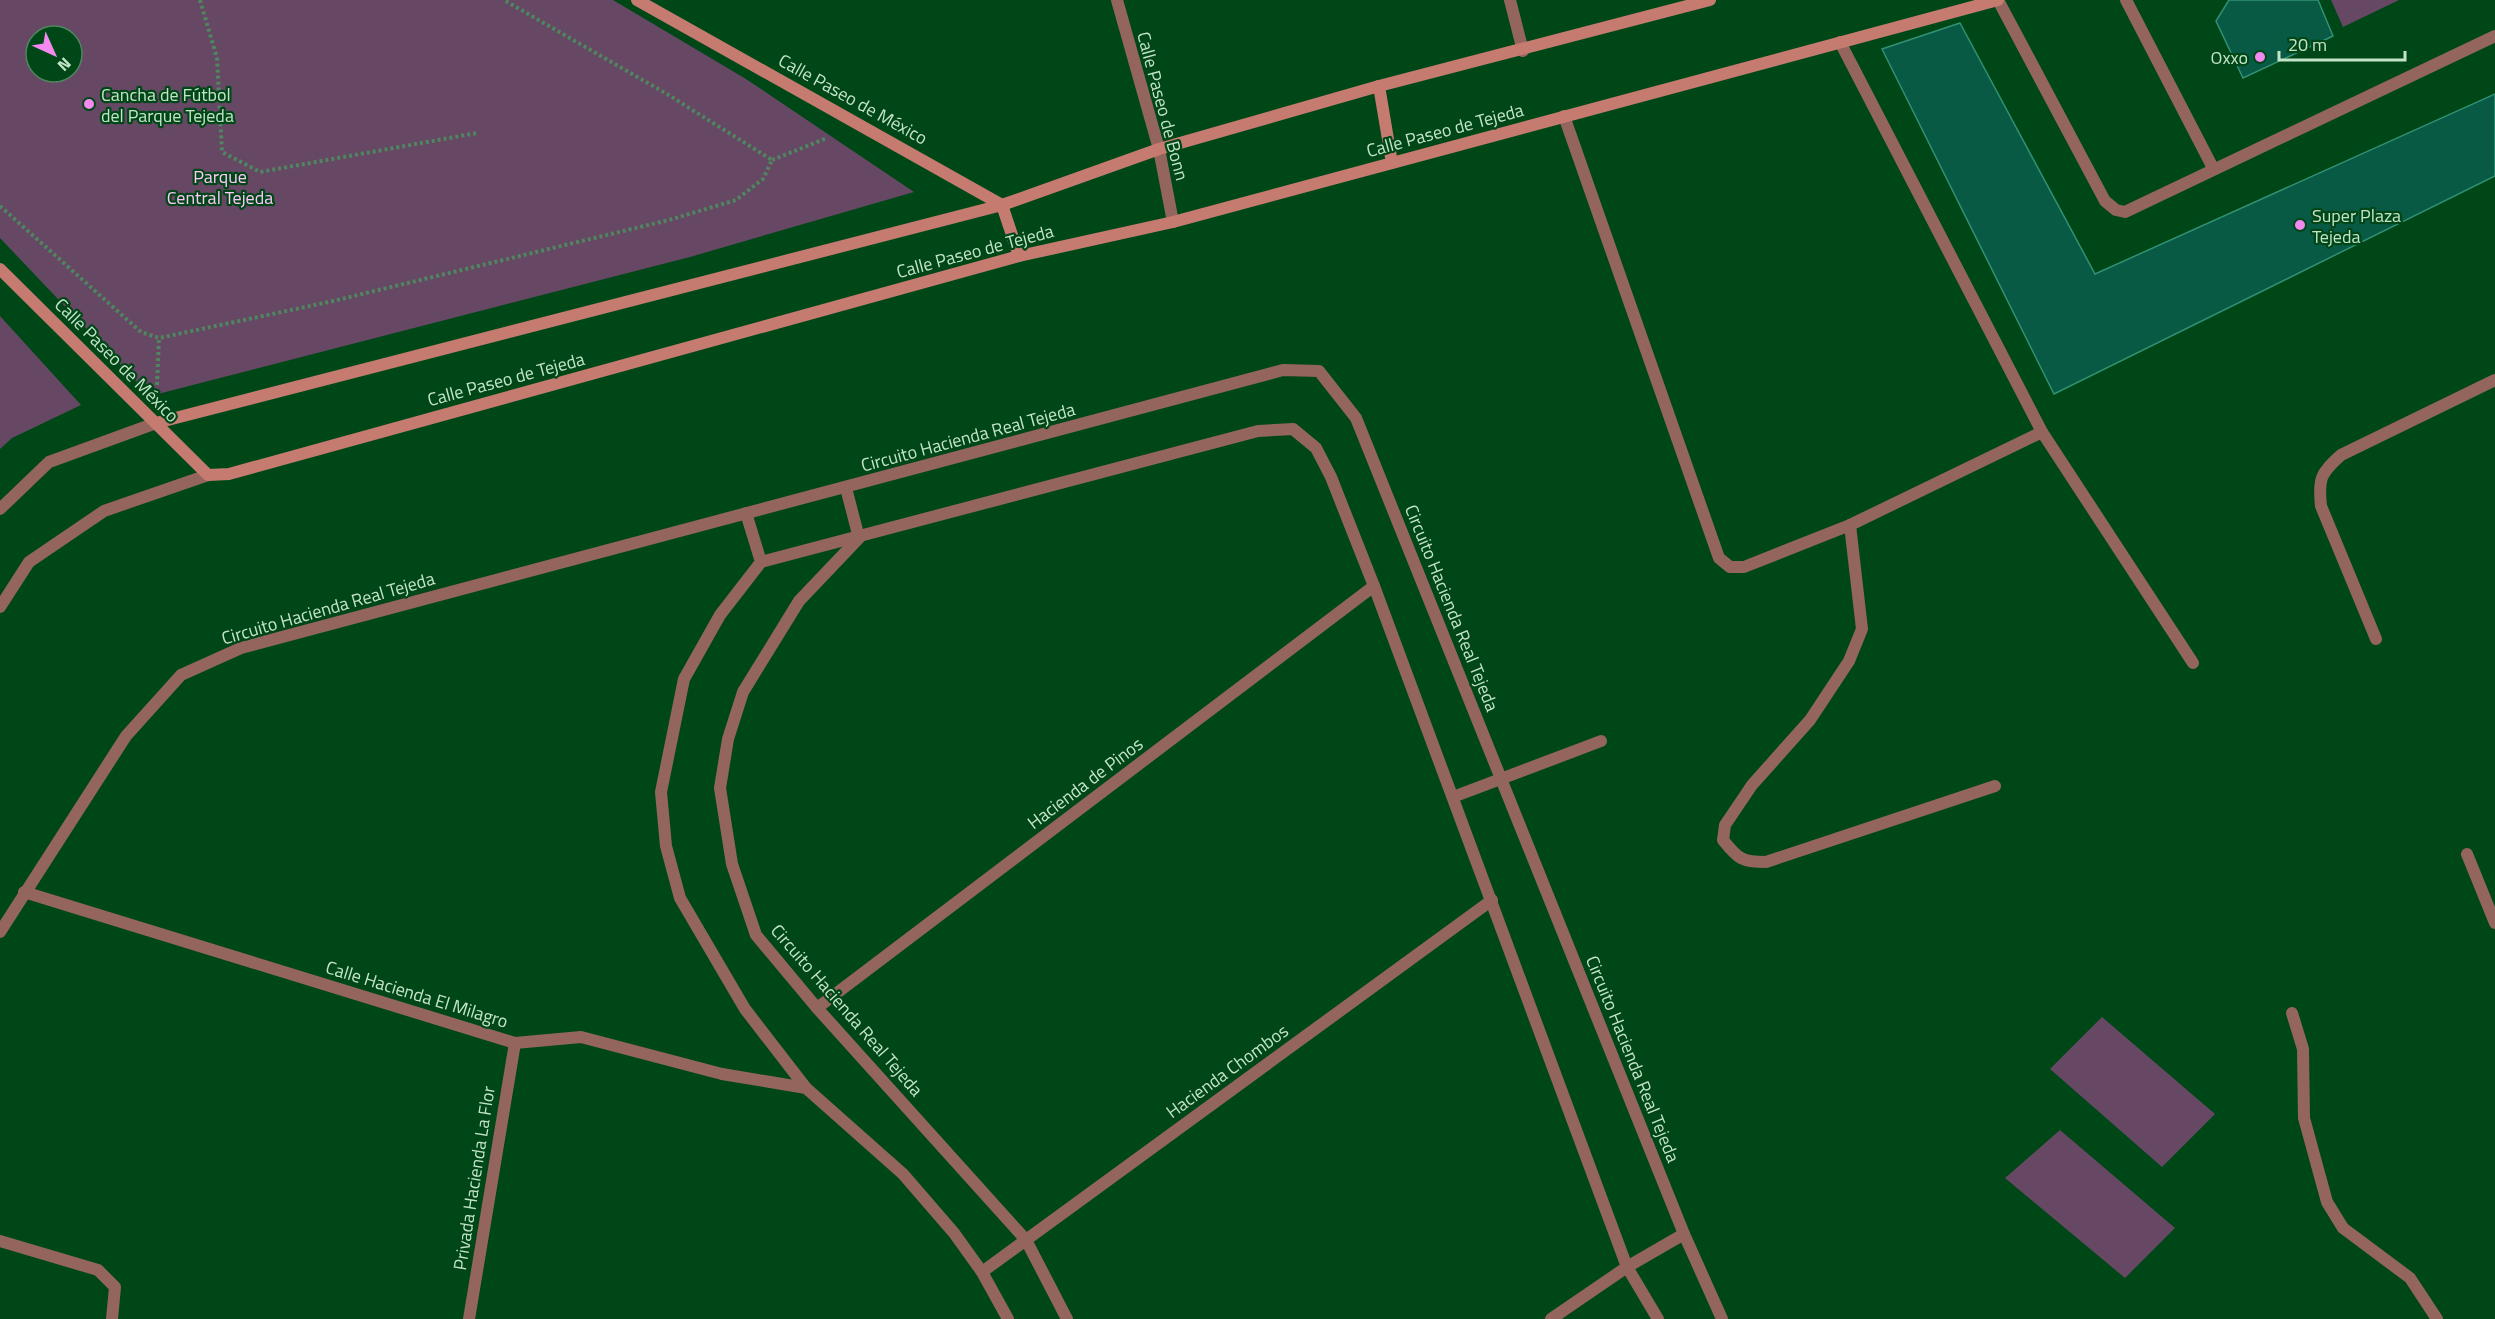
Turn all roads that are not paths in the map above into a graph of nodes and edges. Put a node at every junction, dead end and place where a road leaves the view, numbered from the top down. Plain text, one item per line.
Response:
1 (637, 0) edge
2 (1116, 0) edge
3 (1510, 0) edge
4 (1710, 0) edge
5 (1998, 0) edge
6 (2126, 0) edge
7 (2495, 36) edge
8 (1840, 42) junction
9 (1522, 51) junction
10 (1379, 86) junction
11 (1564, 116) junction
12 (1159, 149) junction
13 (1392, 163) junction
14 (2213, 168) junction
15 (1002, 205) junction
16 (1173, 222) junction
17 (1019, 256) junction
18 (0, 269) edge
19 (2495, 380) edge
20 (156, 423) junction
21 (2042, 432) junction
22 (208, 475) junction
23 (846, 488) junction
24 (0, 509) edge
25 (746, 513) junction
26 (1850, 525) junction
27 (859, 538) junction
28 (761, 562) junction
29 (1374, 586) junction
30 (0, 607) edge
31 (2376, 639) dead end
32 (2193, 663) dead end
33 (1601, 741) dead end
34 (1500, 777) junction
35 (1995, 786) dead end
36 (1453, 797) junction
37 (2468, 854) dead end
38 (24, 892) junction
39 (1492, 900) junction
40 (2495, 923) edge
41 (0, 932) edge
42 (817, 1008) junction
43 (2292, 1013) dead end
44 (515, 1042) junction
45 (806, 1088) junction
46 (1684, 1234) junction
47 (1026, 1240) junction
48 (0, 1241) edge
49 (1627, 1267) junction
50 (982, 1272) junction
51 (111, 1319) edge
52 (469, 1319) edge
53 (1008, 1319) edge
54 (1067, 1319) edge
55 (1551, 1319) edge
56 (1658, 1319) edge
57 (1722, 1319) edge
58 (2437, 1319) edge

1 - 15 main road, Calle Paseo de México
2 - 12 street, Calle Paseo de Bonn
3 - 9 street
4 - 9 main road
5 - 8 main road, Calle Paseo de Tejeda
5 - 14 street
6 - 14 street
7 - 14 street
8 - 11 main road, Calle Paseo de Tejeda
8 - 21 street
9 - 10 main road
10 - 12 main road
10 - 13 main road
11 - 13 main road, Calle Paseo de Tejeda
11 - 26 street
12 - 15 main road
12 - 16 street, Calle Paseo de Bonn
13 - 16 main road, Calle Paseo de Tejeda
15 - 17 main road
15 - 20 main road
16 - 17 main road, Calle Paseo de Tejeda
17 - 22 main road, Calle Paseo de Tejeda
18 - 20 main road, Calle Paseo de México
19 - 31 street
20 - 22 main road, Calle Paseo de México
20 - 24 street
21 - 26 street
21 - 32 street
22 - 30 street, Calle Paseo de Tejeda
23 - 25 street, Circuito Hacienda Real Tejeda
23 - 27 street, Circuito Hacienda Real Tejeda
23 - 34 street, Circuito Hacienda Real Tejeda
25 - 28 street
25 - 38 street, Circuito Hacienda Real Tejeda
26 - 35 street
27 - 28 street
27 - 29 street
27 - 42 street, Circuito Hacienda Real Tejeda
28 - 45 street
29 - 36 street
29 - 42 street, Hacienda de Pinos
33 - 34 street
34 - 36 street
34 - 46 street, Circuito Hacienda Real Tejeda
36 - 39 street
37 - 40 street
38 - 41 street, Circuito Hacienda Real Tejeda
38 - 44 street, Calle Hacienda El Milagro
39 - 47 street, Hacienda Chombos
39 - 49 street
42 - 47 street, Circuito Hacienda Real Tejeda
43 - 58 street
44 - 45 street, Calle Hacienda El Milagro
44 - 52 street, Privada Hacienda La Flor
45 - 50 street
46 - 49 street
46 - 57 street, Circuito Hacienda Real Tejeda
47 - 50 street, Hacienda Chombos
47 - 54 street, Circuito Hacienda Real Tejeda
48 - 51 street
49 - 55 street
49 - 56 street
50 - 53 street

